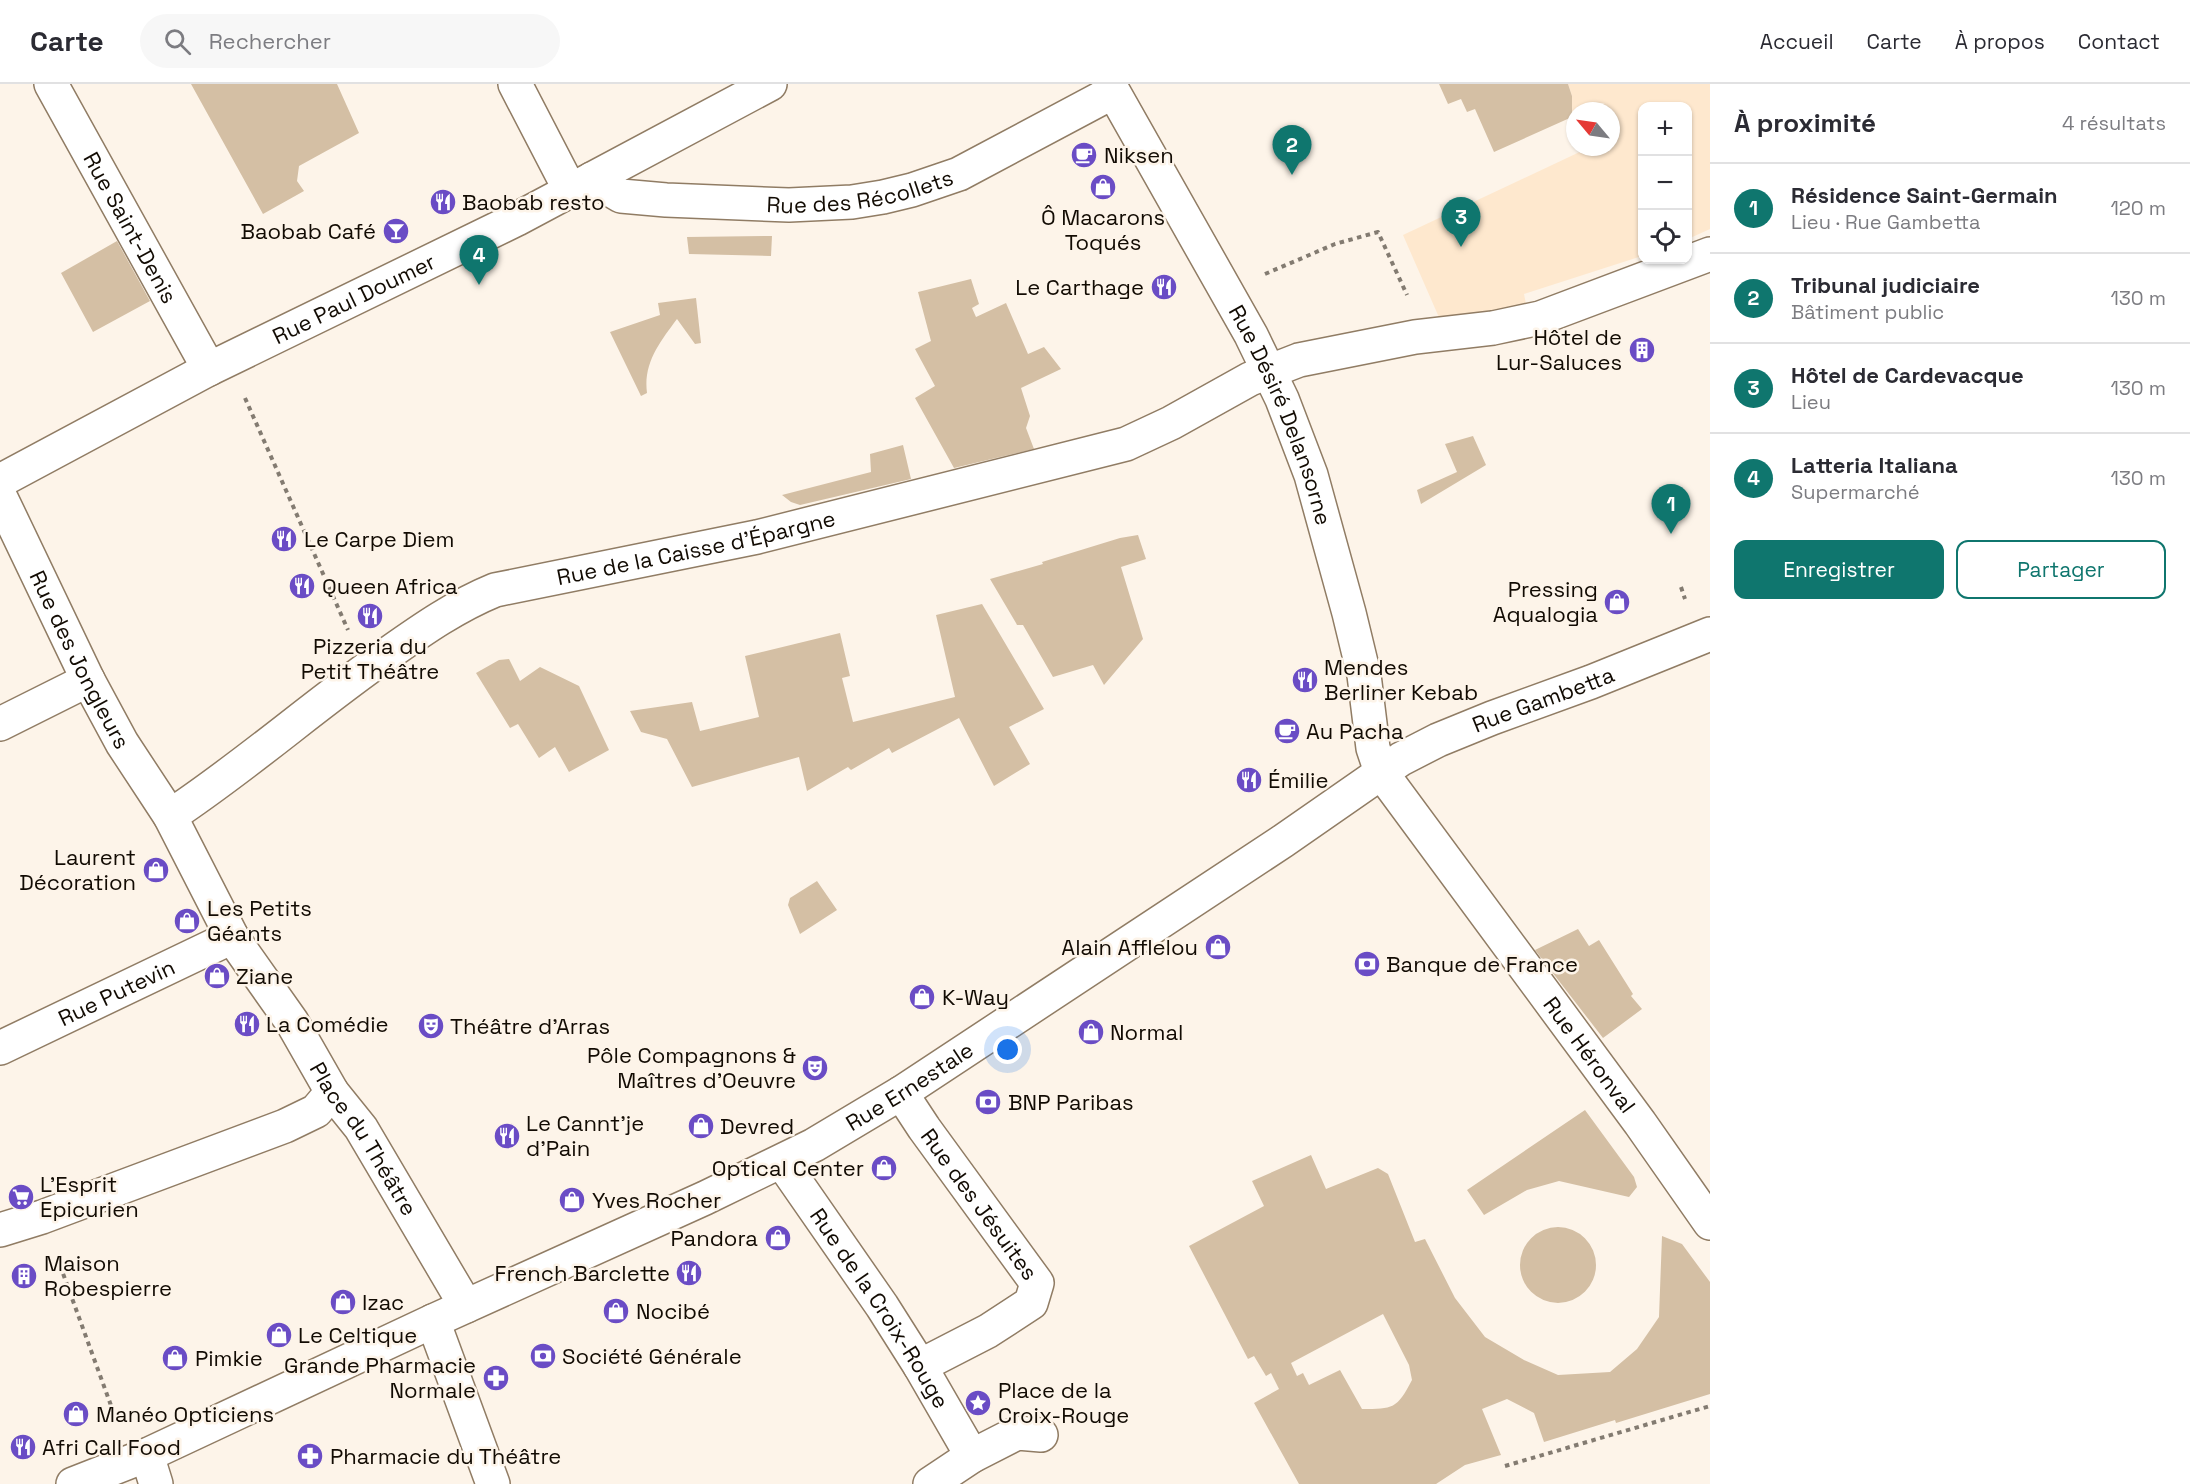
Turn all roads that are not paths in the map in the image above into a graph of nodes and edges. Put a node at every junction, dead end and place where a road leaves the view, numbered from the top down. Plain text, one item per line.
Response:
1 (51, 84) edge
2 (515, 84) edge
3 (770, 84) edge
4 (1111, 88) edge
5 (581, 185) junction
6 (1710, 254) edge
7 (219, 364) junction
8 (1267, 371) junction
9 (0, 481) edge
10 (0, 496) edge
11 (1710, 634) edge
12 (88, 680) junction
13 (0, 724) edge
14 (1381, 772) junction
15 (170, 816) junction
16 (231, 937) junction
17 (0, 1048) edge
18 (332, 1092) junction
19 (900, 1093) junction
20 (782, 1162) junction
21 (1710, 1223) edge
22 (0, 1230) edge
23 (466, 1306) junction
24 (433, 1321) junction
25 (920, 1366) junction
26 (1041, 1435) dead end
27 (972, 1456) junction
28 (144, 1467) edge
29 (73, 1484) edge
30 (493, 1484) edge
31 (930, 1484) edge

1 - 7 street, Rue Saint-Denis
2 - 5 street
3 - 5 street, Rue Paul Doumer
4 - 5 street, Rue des Récollets
4 - 8 street, Rue Désiré Delansorne
5 - 7 street, Rue Paul Doumer
6 - 8 street, Rue de la Caisse d'Épargne
7 - 9 street, Rue Paul Doumer
8 - 14 street, Rue Désiré Delansorne
8 - 15 street, Rue de la Caisse d'Épargne
10 - 12 street, Rue des Jongleurs
11 - 14 street, Rue Gambetta
12 - 13 street
12 - 15 street, Rue des Jongleurs
14 - 19 street, Rue Ernestale
14 - 21 street, Rue Héronval
15 - 16 street, Place du Théâtre
16 - 17 street, Rue Putevin
16 - 18 street, Place du Théâtre
18 - 22 street
18 - 23 street, Place du Théâtre
19 - 20 street, Rue Ernestale
19 - 25 street, Rue des Jésuites
20 - 23 street, Rue Ernestale
20 - 25 street, Rue de la Croix-Rouge
23 - 24 street, Rue Ernestale
24 - 28 street, Rue Ernestale
24 - 30 street
25 - 27 street, Rue de la Croix-Rouge
26 - 27 street
27 - 31 street
28 - 29 street, Rue Ernestale

